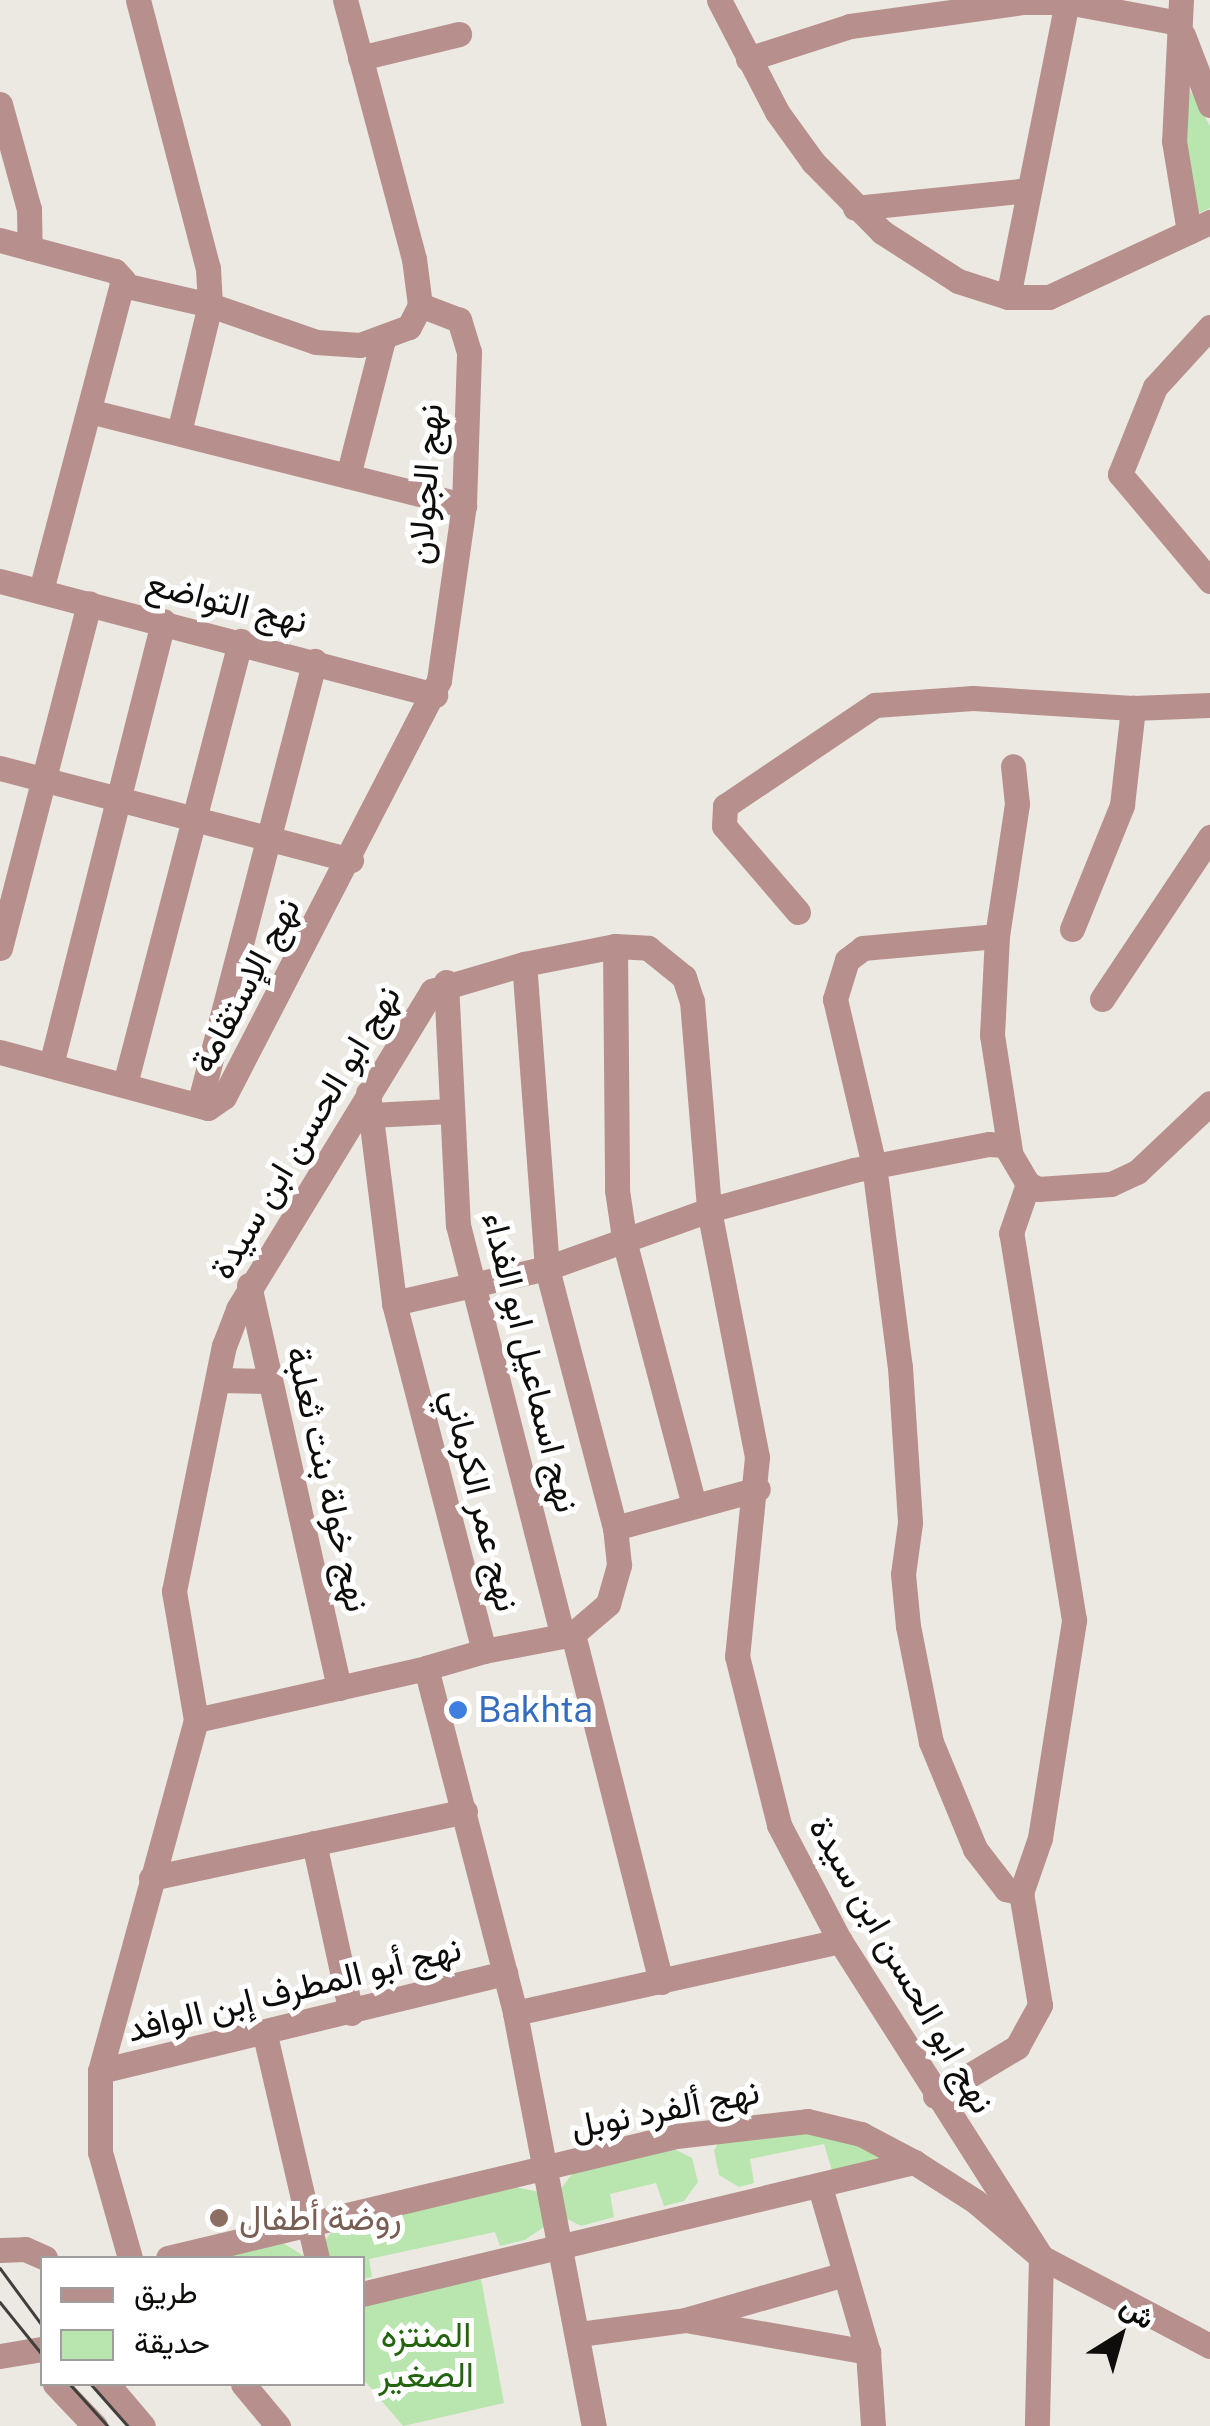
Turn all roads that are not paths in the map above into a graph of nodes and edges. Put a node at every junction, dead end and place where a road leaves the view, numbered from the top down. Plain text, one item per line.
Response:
1 (138, 0) edge
2 (345, 0) edge
3 (719, 0) edge
4 (1004, 2) edge
5 (1067, 2) edge
6 (1103, 5) edge
7 (1180, 12) edge
8 (459, 34) dead end
9 (360, 58) junction
10 (748, 59) junction
11 (0, 104) edge
12 (1210, 105) edge
13 (7, 154) edge
14 (1028, 190) junction
15 (855, 208) junction
16 (1200, 227) edge
17 (0, 240) edge
18 (30, 248) junction
19 (119, 278) junction
20 (1008, 296) junction
21 (210, 305) junction
22 (420, 305) junction
23 (1210, 327) edge
24 (383, 340) junction
25 (89, 411) junction
26 (180, 432) junction
27 (348, 476) junction
28 (464, 505) junction
29 (1210, 581) edge
30 (2, 590) edge
31 (41, 591) junction
32 (89, 603) junction
33 (163, 621) junction
34 (240, 641) junction
35 (315, 661) junction
36 (435, 696) junction
37 (1210, 705) edge
38 (1133, 708) junction
39 (1013, 766) dead end
40 (0, 768) edge
41 (42, 779) junction
42 (117, 798) junction
43 (191, 819) junction
44 (1210, 837) edge
45 (269, 838) junction
46 (351, 860) junction
47 (798, 912) dead end
48 (1072, 929) dead end
49 (997, 936) junction
50 (615, 946) junction
51 (0, 948) edge
52 (524, 964) junction
53 (446, 982) junction
54 (1102, 1000) dead end
55 (0, 1052) edge
56 (51, 1065) junction
57 (125, 1084) junction
58 (369, 1104) junction
59 (1210, 1104) edge
60 (198, 1106) junction
61 (451, 1110) junction
62 (1010, 1151) junction
63 (874, 1165) junction
64 (1028, 1184) junction
65 (710, 1210) junction
66 (625, 1244) junction
67 (547, 1268) junction
68 (249, 1284) junction
69 (470, 1285) junction
70 (394, 1303) junction
71 (218, 1380) junction
72 (270, 1381) junction
73 (758, 1489) junction
74 (694, 1505) junction
75 (615, 1528) junction
76 (568, 1635) junction
77 (484, 1651) junction
78 (426, 1668) junction
79 (339, 1688) junction
80 (196, 1720) junction
81 (465, 1811) junction
82 (314, 1844) junction
83 (151, 1878) junction
84 (1021, 1893) junction
85 (840, 1941) junction
86 (505, 1973) junction
87 (662, 1982) junction
88 (352, 2013) junction
89 (515, 2013) junction
90 (265, 2035) junction
91 (100, 2071) junction
92 (935, 2096) junction
93 (914, 2162) junction
94 (541, 2170) junction
95 (820, 2187) junction
96 (310, 2227) junction
97 (563, 2248) junction
98 (0, 2250) edge
99 (40, 2256) edge
100 (129, 2256) edge
101 (177, 2256) edge
102 (317, 2256) edge
103 (1042, 2257) junction
104 (844, 2274) junction
105 (365, 2293) edge
106 (685, 2320) junction
107 (580, 2334) junction
108 (1210, 2346) edge
109 (40, 2349) edge
110 (868, 2352) junction
111 (3, 2357) edge
112 (40, 2372) edge
113 (57, 2386) edge
114 (109, 2386) edge
115 (245, 2386) edge
116 (95, 2426) edge
117 (143, 2426) edge
118 (278, 2426) edge
119 (594, 2426) edge
120 (873, 2426) edge
121 (1037, 2426) edge

1 - 21 street
2 - 9 street
3 - 10 street
4 - 5 street
4 - 10 street
5 - 6 street
5 - 14 street
6 - 7 street
7 - 12 street
7 - 16 street
8 - 9 street
9 - 22 street
10 - 15 street
11 - 13 street
13 - 18 street
14 - 15 street
14 - 20 street
15 - 20 street
16 - 20 street
17 - 18 street
18 - 19 street
19 - 21 street
19 - 25 street
21 - 24 street
21 - 26 street
22 - 24 street
22 - 28 street, نهج الجولان
23 - 29 street
24 - 27 street
25 - 26 street
25 - 31 street
26 - 27 street
27 - 28 street
28 - 36 street, نهج الجولان
30 - 31 street, نهج التواضع
31 - 32 street, نهج التواضع
32 - 33 street, نهج التواضع
32 - 41 street
33 - 34 street, نهج التواضع
33 - 42 street
34 - 35 street, نهج التواضع
34 - 43 street
35 - 36 street, نهج التواضع
35 - 45 street
36 - 46 street, نهج الإستقامة
37 - 38 street
38 - 47 street
38 - 48 street
39 - 49 street
40 - 41 street
41 - 42 street
41 - 51 street
42 - 43 street
42 - 56 street
43 - 45 street
43 - 57 street
44 - 54 street
45 - 46 street
45 - 60 street
46 - 60 street, نهج الإستقامة
49 - 62 street
49 - 63 street
50 - 52 street, نهج ابو الحسن ابن سيدة
50 - 65 street, نهج ابو الحسن ابن سيدة
50 - 66 street
52 - 53 street, نهج ابو الحسن ابن سيدة
52 - 67 street
53 - 58 street, نهج ابو الحسن ابن سيدة
53 - 61 street, نهج اسماعيل ابو الفداء
55 - 56 street, نهج الإستقامة
56 - 57 street, نهج الإستقامة
57 - 60 street, نهج الإستقامة
58 - 61 street
58 - 68 street, نهج ابو الحسن ابن سيدة
58 - 70 street, نهج عمر الكرماني
59 - 64 street
61 - 69 street, نهج اسماعيل ابو الفداء
62 - 63 street
62 - 64 street
63 - 65 street
63 - 84 street
64 - 84 street
65 - 66 street
65 - 73 street, نهج ابو الحسن ابن سيدة
66 - 67 street
66 - 74 street
67 - 69 street
67 - 75 street
68 - 71 street, نهج ابو الحسن ابن سيدة
68 - 72 street, نهج خولة بنت ثعلبة
69 - 70 street
69 - 76 street, نهج اسماعيل ابو الفداء
70 - 77 street, نهج عمر الكرماني
71 - 72 street
71 - 80 street, نهج ابو الحسن ابن سيدة
72 - 79 street, نهج خولة بنت ثعلبة
73 - 74 street
73 - 85 street, نهج ابو الحسن ابن سيدة
74 - 75 street
75 - 76 street
76 - 77 street
76 - 87 street, نهج اسماعيل ابو الفداء
77 - 78 street, نهج عمر الكرماني
78 - 79 street, نهج عمر الكرماني
78 - 81 street
79 - 80 street, نهج عمر الكرماني
80 - 83 street, نهج ابو الحسن ابن سيدة
81 - 82 street
81 - 86 street
82 - 83 street
82 - 88 street
83 - 91 street, نهج ابو الحسن ابن سيدة
84 - 92 street
85 - 87 street
85 - 92 street, نهج ابو الحسن ابن سيدة
86 - 88 street, نهج أبو المطرف إبن الوافد
86 - 89 street
87 - 89 street
88 - 90 street, نهج أبو المطرف إبن الوافد
89 - 94 street
90 - 91 street, نهج أبو المطرف إبن الوافد
90 - 96 street
91 - 100 street, نهج ابو الحسن ابن سيدة
92 - 103 street, نهج ابو الحسن ابن سيدة
93 - 94 street, نهج ألفرد نوبل
93 - 95 street
93 - 103 street, نهج ألفرد نوبل
94 - 96 street, نهج ألفرد نوبل
94 - 97 street, نهج ألفرد نوبل
95 - 97 street
95 - 104 street
96 - 101 street, نهج ألفرد نوبل
96 - 102 street
97 - 105 street
97 - 107 street, نهج ألفرد نوبل
98 - 99 street
103 - 108 street, نهج ألفرد نوبل
103 - 121 street
104 - 106 street
104 - 110 street
106 - 107 street
106 - 110 street
107 - 119 street, نهج ألفرد نوبل
109 - 111 street
110 - 120 street
111 - 112 street
113 - 116 street
114 - 117 street
115 - 118 street

